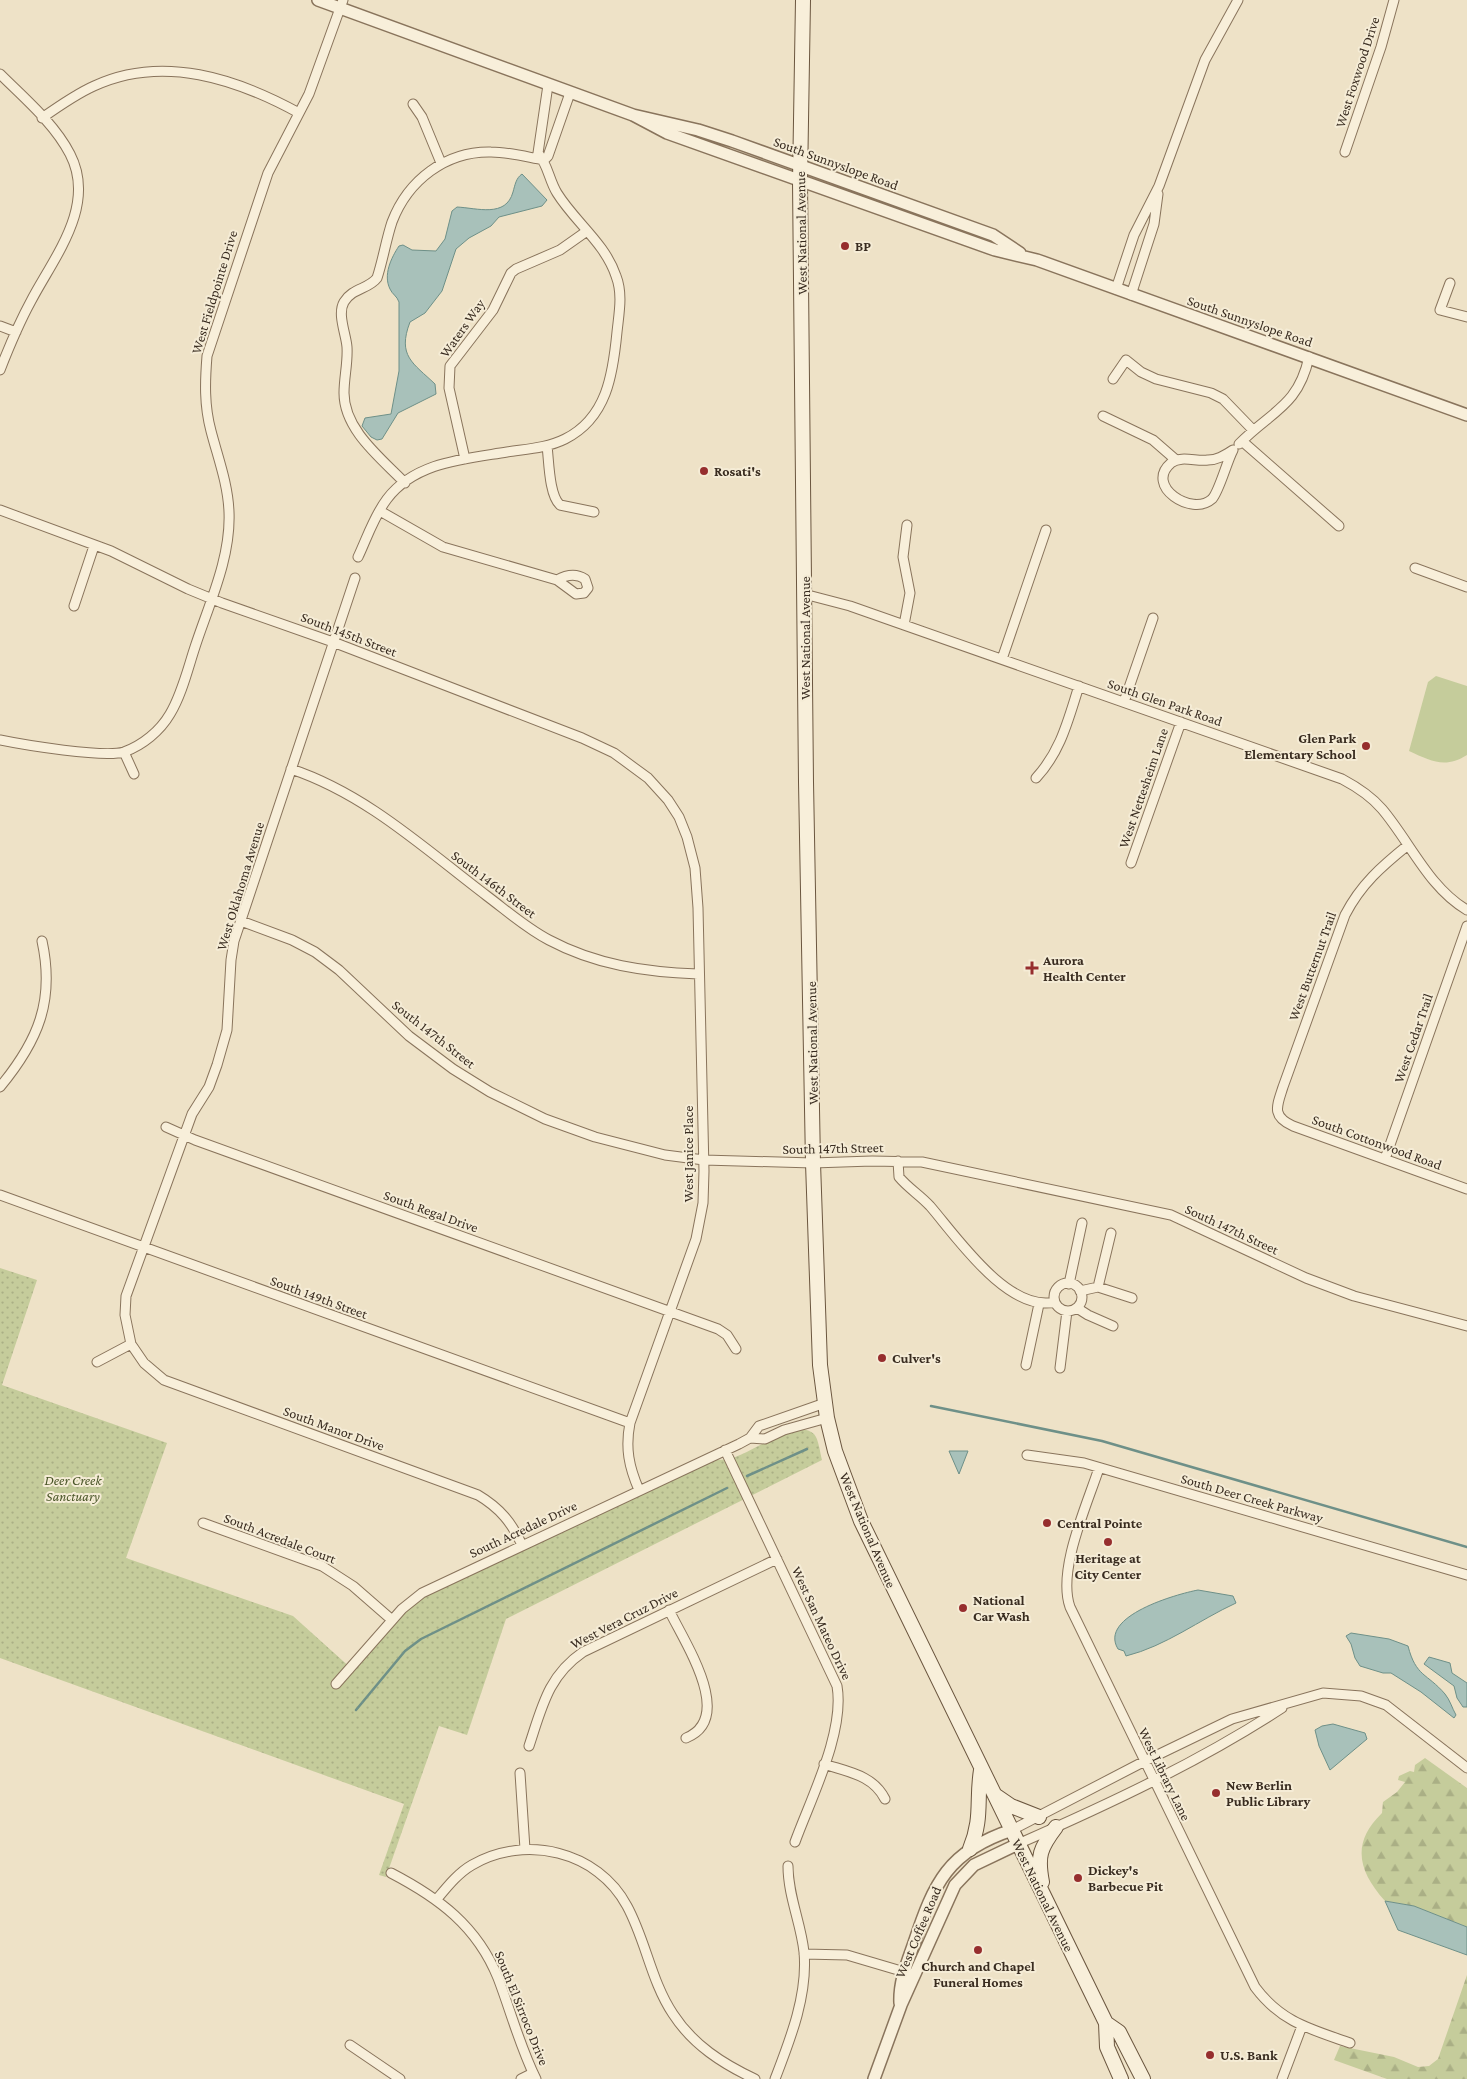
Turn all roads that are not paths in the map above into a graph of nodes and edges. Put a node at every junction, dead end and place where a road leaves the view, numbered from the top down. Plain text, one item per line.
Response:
1 (318, 0) edge
2 (803, 0) edge
3 (1238, 0) edge
4 (1394, 0) edge
5 (342, 4) edge
6 (0, 74) edge
7 (548, 85) junction
8 (570, 93) junction
9 (414, 104) dead end
10 (299, 113) junction
11 (633, 115) junction
12 (42, 118) junction
13 (1345, 152) dead end
14 (544, 160) junction
15 (441, 164) junction
16 (800, 166) junction
17 (800, 181) junction
18 (1159, 186) junction
19 (586, 230) junction
20 (1023, 256) junction
21 (1450, 283) dead end
22 (1116, 289) junction
23 (1131, 294) junction
24 (1467, 317) edge
25 (0, 326) edge
26 (16, 332) junction
27 (1309, 357) junction
28 (0, 370) edge
29 (1113, 379) dead end
30 (1467, 415) edge
31 (1104, 416) dead end
32 (1254, 430) junction
33 (1242, 440) junction
34 (546, 446) junction
35 (1233, 450) junction
36 (465, 459) junction
37 (1176, 460) junction
38 (404, 482) junction
39 (0, 510) edge
40 (380, 511) junction
41 (594, 512) dead end
42 (907, 525) dead end
43 (1339, 526) dead end
44 (1046, 530) dead end
45 (94, 546) junction
46 (358, 557) dead end
47 (1415, 568) dead end
48 (354, 578) dead end
49 (557, 580) dead end
50 (1467, 587) edge
51 (804, 594) junction
52 (211, 598) junction
53 (74, 606) dead end
54 (1153, 618) dead end
55 (904, 625) junction
56 (333, 642) junction
57 (1002, 659) junction
58 (1079, 686) junction
59 (1124, 702) junction
60 (1181, 722) junction
61 (0, 740) edge
62 (124, 752) junction
63 (291, 770) junction
64 (134, 774) dead end
65 (1036, 778) dead end
66 (673, 808) joint
67 (1408, 845) junction
68 (1131, 863) dead end
69 (1467, 910) edge
70 (240, 921) junction
71 (1467, 926) edge
72 (42, 941) dead end
73 (698, 974) junction
74 (0, 1087) edge
75 (1280, 1118) joint
76 (166, 1127) dead end
77 (184, 1135) junction
78 (1386, 1159) junction
79 (704, 1160) junction
80 (898, 1161) junction
81 (813, 1163) junction
82 (1467, 1189) edge
83 (0, 1195) edge
84 (1082, 1223) dead end
85 (1110, 1233) dead end
86 (143, 1248) junction
87 (1069, 1284) junction
88 (1098, 1287) junction
89 (1080, 1291) junction
90 (1132, 1298) dead end
91 (1055, 1302) junction
92 (1039, 1304) junction
93 (1077, 1308) junction
94 (670, 1311) junction
95 (1067, 1311) junction
96 (1114, 1326) dead end
97 (1467, 1326) edge
98 (131, 1344) junction
99 (736, 1349) dead end
100 (97, 1362) dead end
101 (1026, 1365) dead end
102 (1060, 1368) dead end
103 (825, 1403) junction
104 (827, 1418) junction
105 (630, 1423) junction
106 (750, 1438) junction
107 (726, 1450) junction
108 (1027, 1455) dead end
109 (1099, 1468) junction
110 (639, 1490) junction
111 (203, 1523) dead end
112 (522, 1545) junction
113 (777, 1559) junction
114 (1467, 1575) edge
115 (669, 1610) junction
116 (392, 1620) junction
117 (336, 1684) dead end
118 (1291, 1702) junction
119 (686, 1738) dead end
120 (528, 1746) dead end
121 (1143, 1762) junction
122 (824, 1764) junction
123 (1467, 1768) edge
124 (981, 1770) junction
125 (520, 1773) dead end
126 (1153, 1782) junction
127 (994, 1794) junction
128 (885, 1799) dead end
129 (1039, 1817) junction
130 (1056, 1827) junction
131 (1012, 1830) junction
132 (795, 1842) dead end
133 (1018, 1844) junction
134 (970, 1849) junction
135 (524, 1850) junction
136 (788, 1866) dead end
137 (391, 1873) dead end
138 (437, 1899) junction
139 (1048, 1904) junction
140 (804, 1954) junction
141 (904, 1972) junction
142 (916, 1976) junction
143 (901, 2005) junction
144 (1106, 2023) junction
145 (1302, 2026) junction
146 (1346, 2042) dead end
147 (350, 2045) dead end
148 (535, 2076) edge
149 (400, 2079) edge
150 (521, 2079) edge
151 (756, 2079) edge
152 (775, 2079) edge
153 (874, 2079) edge
154 (1121, 2079) edge
155 (1143, 2079) edge
156 (1282, 2079) edge

1 - 5 street, South Sunnyslope Road
2 - 16 main road, West National Avenue
3 - 18 street
4 - 13 street, West Foxwood Drive
5 - 7 street, South Sunnyslope Road
5 - 10 street, West Fieldpointe Drive
6 - 12 street
7 - 8 street, South Sunnyslope Road
7 - 14 street
8 - 11 street, South Sunnyslope Road
8 - 14 street
9 - 15 street
10 - 12 street
10 - 52 street, West Fieldpointe Drive
11 - 16 street, South Sunnyslope Road
11 - 17 street, South Sunnyslope Road
12 - 26 street
14 - 15 street
14 - 19 street
15 - 38 street
16 - 17 main road, West National Avenue
16 - 20 street, South Sunnyslope Road
17 - 20 street, South Sunnyslope Road
17 - 51 main road, West National Avenue
18 - 22 street
18 - 23 street
19 - 34 street
19 - 36 street, Waters Way
20 - 22 street, South Sunnyslope Road
21 - 24 street
22 - 23 street, South Sunnyslope Road
23 - 27 street, South Sunnyslope Road
25 - 26 street
26 - 28 street
27 - 30 street, South Sunnyslope Road
27 - 32 street
29 - 32 street
31 - 37 street
32 - 33 street
33 - 35 street
33 - 43 street
34 - 36 street
34 - 41 street
35 - 37 street
35 - 37 street
36 - 38 street
38 - 40 street
39 - 45 street, South 145th Street
40 - 46 street
40 - 49 street
42 - 55 street
44 - 57 street
45 - 52 street, South 145th Street
45 - 53 street
47 - 50 street
48 - 56 street, West Oklahoma Avenue
51 - 55 street, South Glen Park Road
51 - 81 main road, West National Avenue
52 - 56 street, South 145th Street
52 - 62 street, West Fieldpointe Drive
54 - 59 street
55 - 57 street, South Glen Park Road
56 - 63 street, West Oklahoma Avenue
56 - 66 street, South 145th Street
57 - 58 street, South Glen Park Road
58 - 59 street, South Glen Park Road
58 - 65 street
59 - 60 street, South Glen Park Road
60 - 67 street, South Glen Park Road
60 - 68 street, West Nettesheim Lane
61 - 62 street, West Fieldpointe Drive
62 - 64 street
63 - 70 street, West Oklahoma Avenue
63 - 73 street, South 146th Street
66 - 73 street, West Janice Place
67 - 69 street, South Glen Park Road
67 - 75 street, West Butternut Trail
70 - 77 street, West Oklahoma Avenue
70 - 79 street, South 147th Street
71 - 78 street, West Cedar Trail
72 - 74 street
73 - 79 street, West Janice Place
75 - 78 street, South Cottonwood Road
76 - 77 street, South Regal Drive
77 - 86 street, West Oklahoma Avenue
77 - 94 street, South Regal Drive
78 - 82 street, South Cottonwood Road
79 - 81 street, South 147th Street
79 - 94 street, West Janice Place
80 - 81 street, South 147th Street
80 - 92 street
80 - 97 street, South 147th Street
81 - 103 main road, West National Avenue
83 - 86 street, South 149th Street
84 - 87 street
85 - 88 street
86 - 98 street, West Oklahoma Avenue
86 - 105 street, South 149th Street
87 - 89 street
87 - 91 street
88 - 89 street
88 - 90 street
89 - 93 street
91 - 92 street
91 - 95 street
92 - 101 street
93 - 95 street
93 - 96 street
94 - 99 street, South Regal Drive
94 - 105 street, West Janice Place
95 - 102 street
98 - 100 street
98 - 112 street, South Manor Drive
103 - 104 main road, West National Avenue
103 - 106 street, South Acredale Drive
104 - 106 street, South Acredale Drive
104 - 124 main road, West National Avenue
105 - 110 street, West Janice Place
106 - 107 street, South Acredale Drive
107 - 110 street, South Acredale Drive
107 - 113 street, West San Mateo Drive
108 - 109 street, South Deer Creek Parkway
109 - 114 street, South Deer Creek Parkway
109 - 121 street, West Library Lane
110 - 112 street, South Acredale Drive
111 - 116 street, South Acredale Court
112 - 116 street, South Acredale Drive
113 - 115 street, West Vera Cruz Drive
113 - 122 street, West San Mateo Drive
115 - 119 street
115 - 120 street, West Vera Cruz Drive
116 - 117 street, South Acredale Drive
118 - 121 street
118 - 123 street
118 - 126 street
121 - 126 street, West Library Lane
121 - 129 street
122 - 128 street
122 - 132 street, West San Mateo Drive
124 - 127 main road, West National Avenue
124 - 134 main road
125 - 135 street
126 - 130 street
126 - 145 street, West Library Lane
127 - 129 main road
127 - 131 main road, West National Avenue
129 - 131 street
130 - 133 street
130 - 139 main road
131 - 133 main road, West National Avenue
131 - 134 street, West Coffee Road
133 - 139 main road, West National Avenue
133 - 142 street, West Coffee Road
134 - 141 street, West Coffee Road
135 - 138 street
135 - 151 street
136 - 140 street
137 - 138 street, South El Sirroco Drive
138 - 148 street, South El Sirroco Drive
139 - 144 main road, West National Avenue
140 - 141 street
140 - 152 street
141 - 142 street
141 - 143 street, West Coffee Road
142 - 143 street, West Coffee Road
143 - 153 street, West Coffee Road
144 - 154 main road, West National Avenue
144 - 155 main road, West National Avenue
145 - 146 street, West Library Lane
145 - 156 street
147 - 149 street
148 - 150 street

